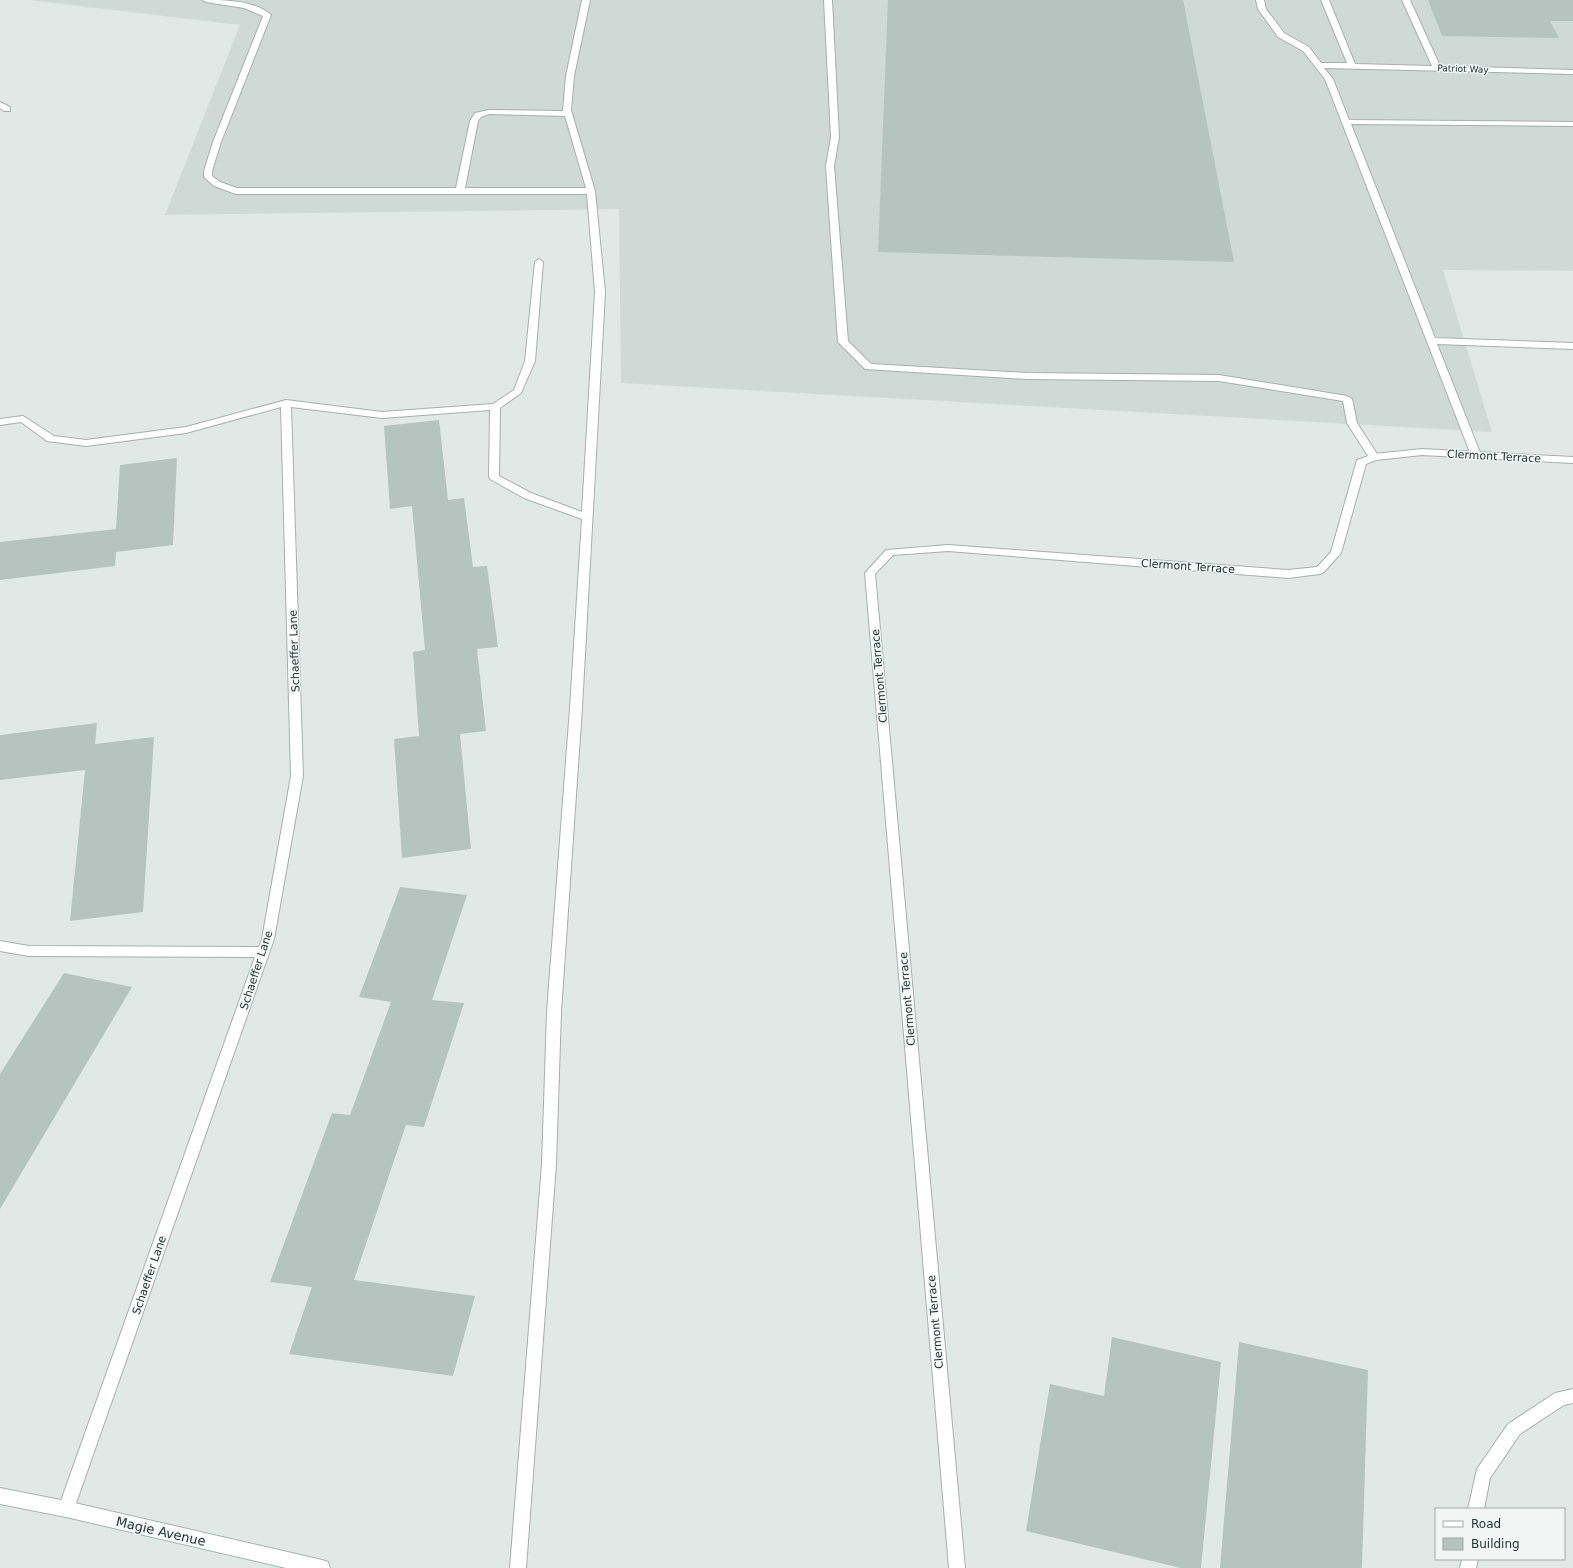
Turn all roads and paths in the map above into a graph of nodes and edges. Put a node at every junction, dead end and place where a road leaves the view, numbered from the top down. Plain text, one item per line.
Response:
1 (206, 0) edge
2 (586, 0) edge
3 (828, 0) edge
4 (1260, 0) edge
5 (1325, 0) edge
6 (1406, 0) edge
7 (1318, 65) junction
8 (1352, 66) junction
9 (1437, 68) junction
10 (1573, 72) edge
11 (568, 114) junction
12 (1347, 122) junction
13 (1573, 124) edge
14 (591, 191) junction
15 (460, 192) junction
16 (538, 262) dead end
17 (1431, 341) junction
18 (1573, 346) edge
19 (286, 403) junction
20 (495, 407) junction
21 (0, 422) edge
22 (1476, 455) junction
23 (1374, 456) junction
24 (1573, 460) edge
25 (587, 517) junction
26 (0, 946) edge
27 (263, 952) junction
28 (1573, 1396) edge
29 (0, 1496) edge
30 (1476, 1508) edge
31 (66, 1509) junction
32 (322, 1568) edge
33 (518, 1568) edge
34 (957, 1568) edge

1 - 15 street
2 - 11 street
3 - 23 street
4 - 7 street
5 - 8 street
6 - 9 street
7 - 8 street, Patriot Way
7 - 12 street
8 - 9 street, Patriot Way
9 - 10 street, Patriot Way
11 - 14 street
11 - 15 street
12 - 13 street
12 - 17 street
14 - 15 street
14 - 25 street
16 - 20 street
17 - 18 street
17 - 22 street
19 - 20 street
19 - 21 street
19 - 27 street, Schaeffer Lane
20 - 25 street
22 - 23 street, Clermont Terrace
22 - 24 street, Clermont Terrace
23 - 34 street, Clermont Terrace
25 - 33 street
26 - 27 street
27 - 31 street, Schaeffer Lane
28 - 30 street
29 - 31 street, Magie Avenue
31 - 32 street, Magie Avenue

